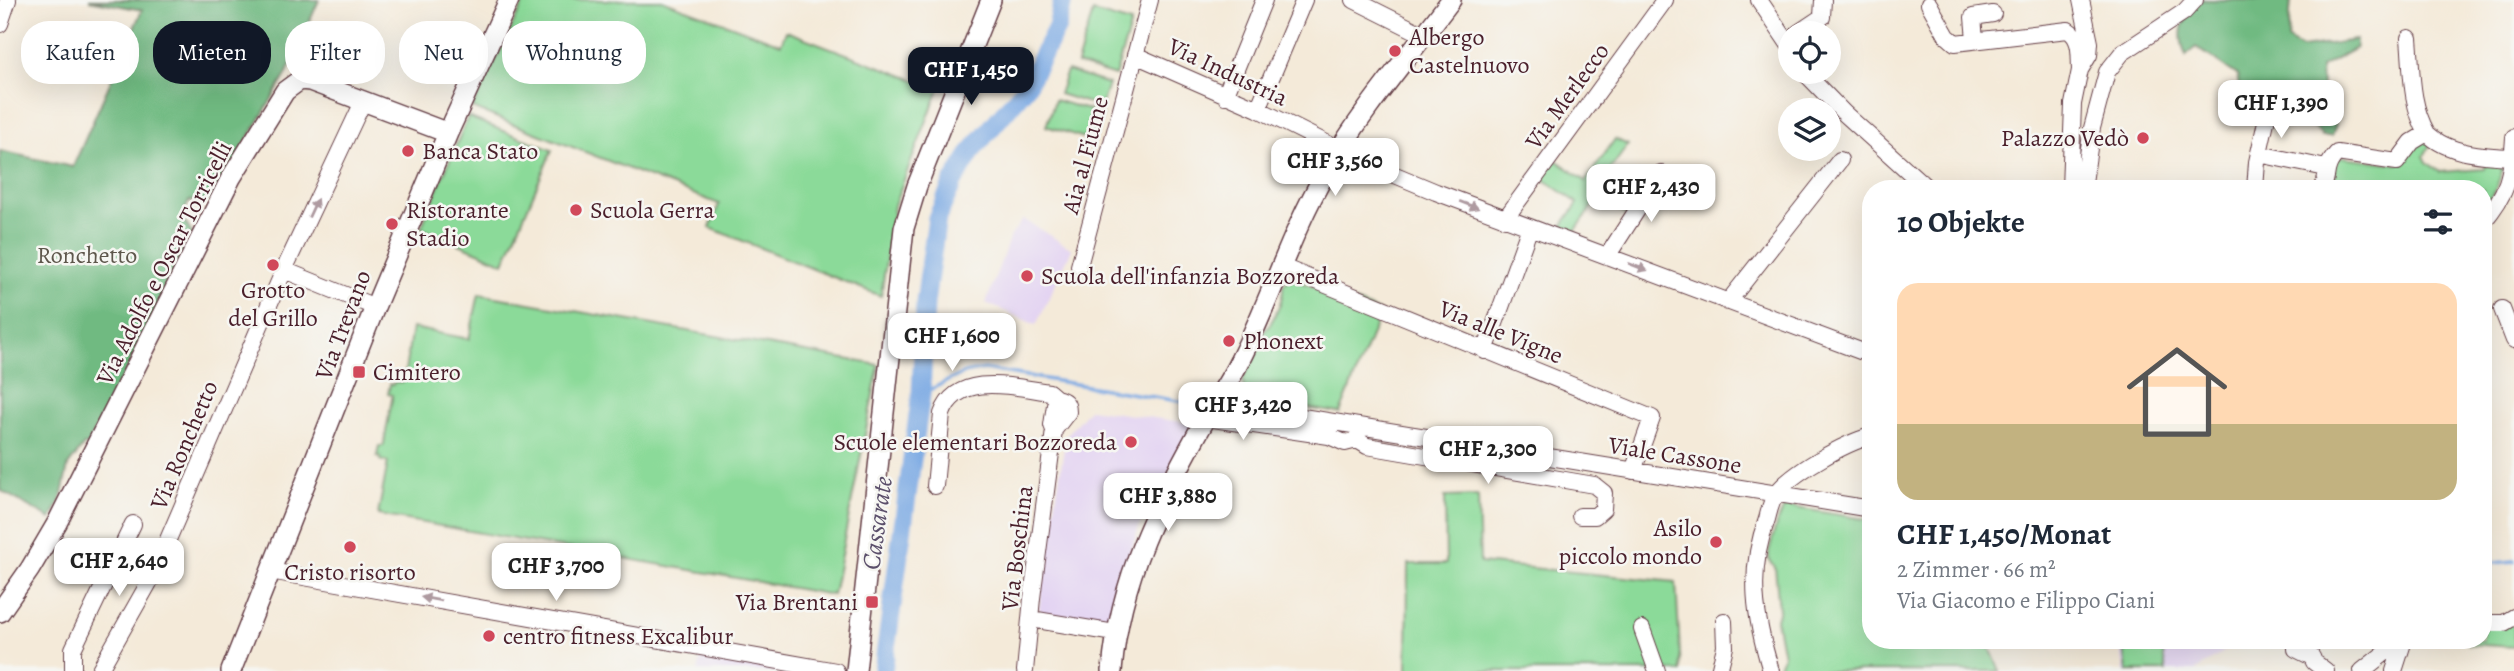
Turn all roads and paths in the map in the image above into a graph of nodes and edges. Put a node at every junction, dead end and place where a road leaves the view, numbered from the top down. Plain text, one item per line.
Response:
1 (8, 0) edge
2 (509, 0) edge
3 (991, 0) edge
4 (1150, 0) edge
5 (1264, 0) edge
6 (1304, 0) edge
7 (1354, 0) edge
8 (1665, 0) edge
9 (1759, 0) edge
10 (1823, 0) edge
11 (2081, 0) edge
12 (2195, 0) edge
13 (1446, 1) edge
14 (1930, 4) dead end
15 (1993, 14) dead end
16 (1816, 21) edge
17 (1778, 23) edge
18 (0, 24) edge
19 (1424, 35) junction
20 (2409, 38) dead end
21 (1975, 40) junction
22 (1135, 55) junction
23 (2080, 70) junction
24 (1816, 84) edge
25 (341, 92) junction
26 (1225, 96) junction
27 (1258, 109) junction
28 (2267, 117) dead end
29 (448, 133) junction
30 (2427, 133) junction
31 (2514, 137) edge
32 (1339, 150) junction
33 (2259, 154) junction
34 (2513, 157) edge
35 (1839, 161) edge
36 (2326, 168) junction
37 (1661, 173) dead end
38 (1918, 180) edge
39 (2070, 180) edge
40 (2084, 180) edge
41 (2256, 180) edge
42 (2325, 180) edge
43 (2492, 211) edge
44 (1505, 219) junction
45 (1530, 227) junction
46 (1608, 255) junction
47 (1079, 266) dead end
48 (1280, 266) junction
49 (284, 270) junction
50 (1728, 302) junction
51 (375, 307) junction
52 (2502, 309) dead end
53 (2514, 340) edge
54 (1485, 351) junction
55 (1862, 352) edge
56 (1221, 395) junction
57 (1206, 418) junction
58 (1358, 433) junction
59 (1862, 439) edge
60 (1633, 471) junction
61 (935, 486) dead end
62 (1776, 494) junction
63 (1862, 508) edge
64 (1580, 516) dead end
65 (134, 524) dead end
66 (270, 571) junction
67 (0, 612) edge
68 (2514, 617) edge
69 (1031, 619) junction
70 (1724, 621) dead end
71 (2492, 623) edge
72 (1643, 629) dead end
73 (1115, 633) junction
74 (2296, 649) edge
75 (2390, 649) edge
76 (2400, 649) edge
77 (73, 671) edge
78 (99, 671) edge
79 (231, 671) edge
80 (836, 671) edge
81 (856, 671) edge
82 (1026, 671) edge
83 (1112, 671) edge
84 (1657, 671) edge
85 (1718, 671) edge
86 (1771, 671) edge
87 (2326, 671) edge
88 (2362, 671) edge
89 (2394, 671) edge

1 - 18 street
2 - 29 main road, Via Trevano
3 - 81 main road
4 - 22 street, Aia al Fiume
5 - 26 street
6 - 27 street
7 - 19 street
8 - 44 street, Via Merlecco
9 - 17 street
10 - 16 street
11 - 23 street
12 - 40 street
13 - 19 main road
14 - 21 street
15 - 21 street
19 - 32 main road
20 - 30 street
21 - 23 street
22 - 26 street, Via Industria
22 - 47 street, Aia al Fiume
23 - 39 street
24 - 38 street
25 - 29 main road, Via Adolfo e Oscar Torricelli
49 -> 25 street, Via Ronchetto
25 - 67 main road, Via Adolfo e Oscar Torricelli
26 - 27 street, Via Industria
27 - 32 street, Via Industria
28 - 33 street
29 - 51 main road, Via Trevano
30 - 34 street
30 - 36 street
31 - 34 street
32 -> 44 street, Via Industria
32 - 48 main road
33 - 36 street
33 - 41 street
34 - 43 street
35 - 50 street
36 - 42 street
37 - 46 street
44 - 45 street, Via Industria
45 - 46 street, Via Industria
45 - 54 street
46 -> 50 street, Via Industria
48 - 54 street, Via alle Vigne
48 - 56 main road
49 - 51 street
49 - 78 street, Via Ronchetto
50 - 55 street, Via Industria
51 - 66 main road, Via Trevano
52 - 53 street
54 - 60 street, Via alle Vigne
56 - 57 main road
56 - 58 street, Viale Cassone
57 - 58 street, Viale Cassone
57 - 73 main road
58 - 60 street, Viale Cassone
58 - 64 street, Viale Cassone
59 - 62 street
60 - 62 street, Viale Cassone
61 - 69 street, Via Boschina
62 - 63 street, Viale Cassone
62 - 86 street
65 - 77 street, Via Ronchetto
66 - 79 main road, Via Trevano
80 -> 66 street
68 - 71 street
69 - 73 street
69 - 82 street, Via Boschina
70 - 85 street
72 - 84 street
73 - 83 main road
74 - 87 street
75 - 88 street
76 - 89 street

